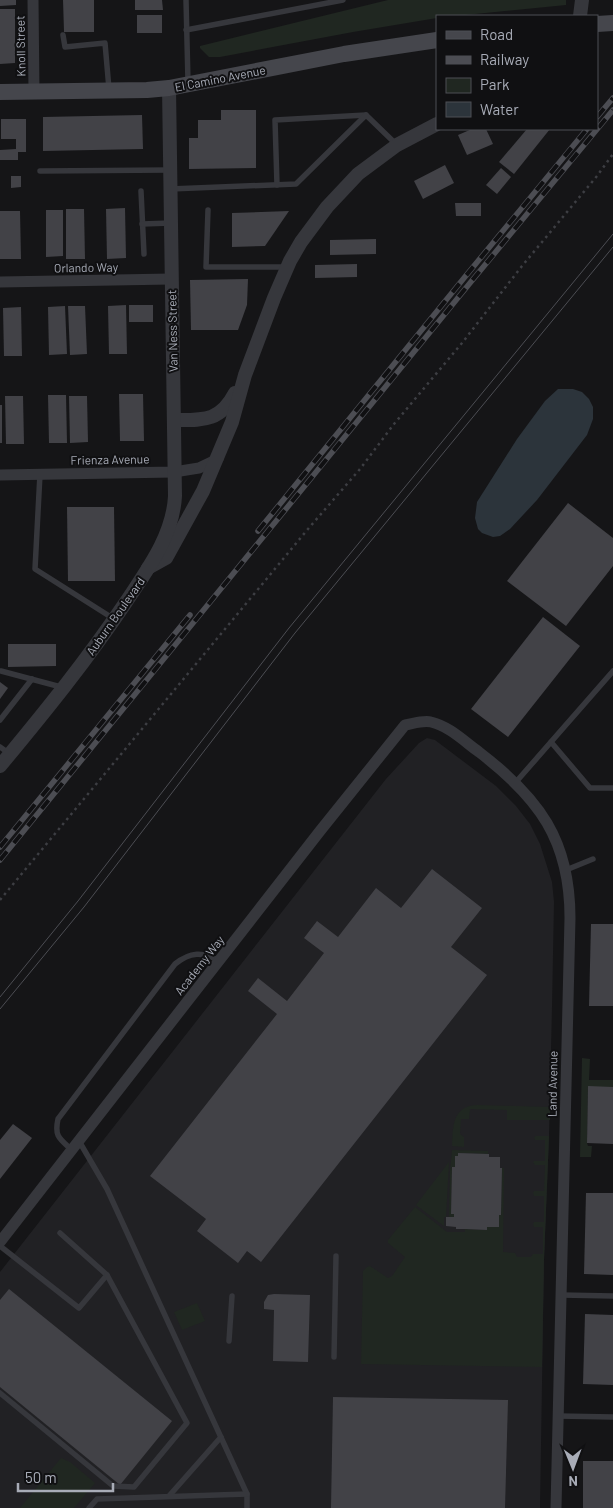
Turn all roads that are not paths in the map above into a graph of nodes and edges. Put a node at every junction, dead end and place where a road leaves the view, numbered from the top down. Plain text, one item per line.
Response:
1 (33, 0) edge
2 (186, 0) edge
3 (343, 0) edge
4 (582, 0) edge
5 (580, 15) edge
6 (613, 23) edge
7 (598, 24) edge
8 (186, 30) junction
9 (63, 35) dead end
10 (436, 40) edge
11 (188, 84) junction
12 (169, 88) junction
13 (109, 91) junction
14 (0, 92) edge
15 (34, 92) junction
16 (366, 115) junction
17 (436, 124) edge
18 (397, 144) junction
19 (170, 170) junction
20 (40, 171) dead end
21 (277, 185) junction
22 (170, 189) junction
23 (141, 191) dead end
24 (208, 210) dead end
25 (171, 223) junction
26 (142, 224) junction
27 (144, 254) dead end
28 (287, 267) junction
29 (171, 280) junction
30 (0, 282) edge
31 (245, 375) junction
32 (174, 420) junction
33 (218, 459) junction
34 (174, 472) junction
35 (40, 474) junction
36 (0, 475) edge
37 (148, 568) junction
38 (114, 619) junction
39 (1, 671) edge
40 (613, 671) edge
41 (32, 680) junction
42 (63, 688) junction
43 (0, 720) edge
44 (430, 722) joint
45 (551, 742) junction
46 (5, 751) edge
47 (0, 766) edge
48 (516, 782) junction
49 (613, 788) edge
50 (593, 859) dead end
51 (566, 870) junction
52 (219, 962) junction
53 (76, 1145) junction
54 (60, 1232) dead end
55 (0, 1242) edge
56 (0, 1246) edge
57 (336, 1256) dead end
58 (107, 1275) junction
59 (561, 1295) junction
60 (232, 1296) dead end
61 (613, 1296) edge
62 (229, 1341) dead end
63 (334, 1357) dead end
64 (0, 1394) edge
65 (558, 1416) junction
66 (613, 1416) edge
67 (221, 1437) junction
68 (248, 1494) junction
69 (169, 1496) junction
70 (89, 1508) edge
71 (247, 1508) edge
72 (556, 1508) edge

1 - 15 street, Knoll Street
2 - 8 lane
3 - 8 lane
4 - 5 street
6 - 7 main road
8 - 11 lane
9 - 13 lane
10 - 11 main road, El Camino Avenue
11 - 12 main road, El Camino Avenue
12 - 13 main road, El Camino Avenue
12 - 19 street, Van Ness Street
13 - 15 main road, El Camino Avenue
14 - 15 main road, El Camino Avenue
16 - 18 lane
16 - 21 lane
16 - 21 lane
17 - 18 street, Auburn Boulevard
18 - 28 street, Auburn Boulevard
19 - 20 lane
19 - 22 street, Van Ness Street
21 - 22 lane
22 - 25 street, Van Ness Street
23 - 26 lane
24 - 28 lane
25 - 26 lane
25 - 29 street, Van Ness Street
26 - 27 lane
28 - 31 street, Auburn Boulevard
29 - 30 street, Orlando Way
29 - 32 street, Van Ness Street
31 - 32 street, Auburn Boulevard
31 - 33 street, Auburn Boulevard
32 - 34 street, Van Ness Street
33 - 34 street, Frienza Avenue
33 - 37 street, Auburn Boulevard
34 - 35 street, Frienza Avenue
34 - 37 street, Van Ness Street
35 - 36 street, Frienza Avenue
35 - 38 lane
37 - 38 street, Auburn Boulevard
38 - 42 street, Auburn Boulevard
39 - 41 lane
40 - 45 lane
41 - 42 lane
41 - 43 lane
42 - 46 street, Auburn Boulevard
44 - 48 street, Land Avenue
44 - 52 street, Academy Way
45 - 48 lane
45 - 49 lane
46 - 47 street, Auburn Boulevard
48 - 51 street, Land Avenue
50 - 51 lane
51 - 59 street, Land Avenue
52 - 53 street, Academy Way
52 - 53 lane
53 - 55 street, Academy Way
53 - 67 lane
54 - 58 lane
56 - 58 lane
57 - 63 lane
58 - 64 lane
59 - 61 lane
59 - 65 street, Land Avenue
60 - 62 lane
65 - 66 lane
65 - 72 street, Land Avenue
67 - 68 lane
67 - 69 lane
68 - 69 lane
68 - 71 lane
69 - 70 lane

